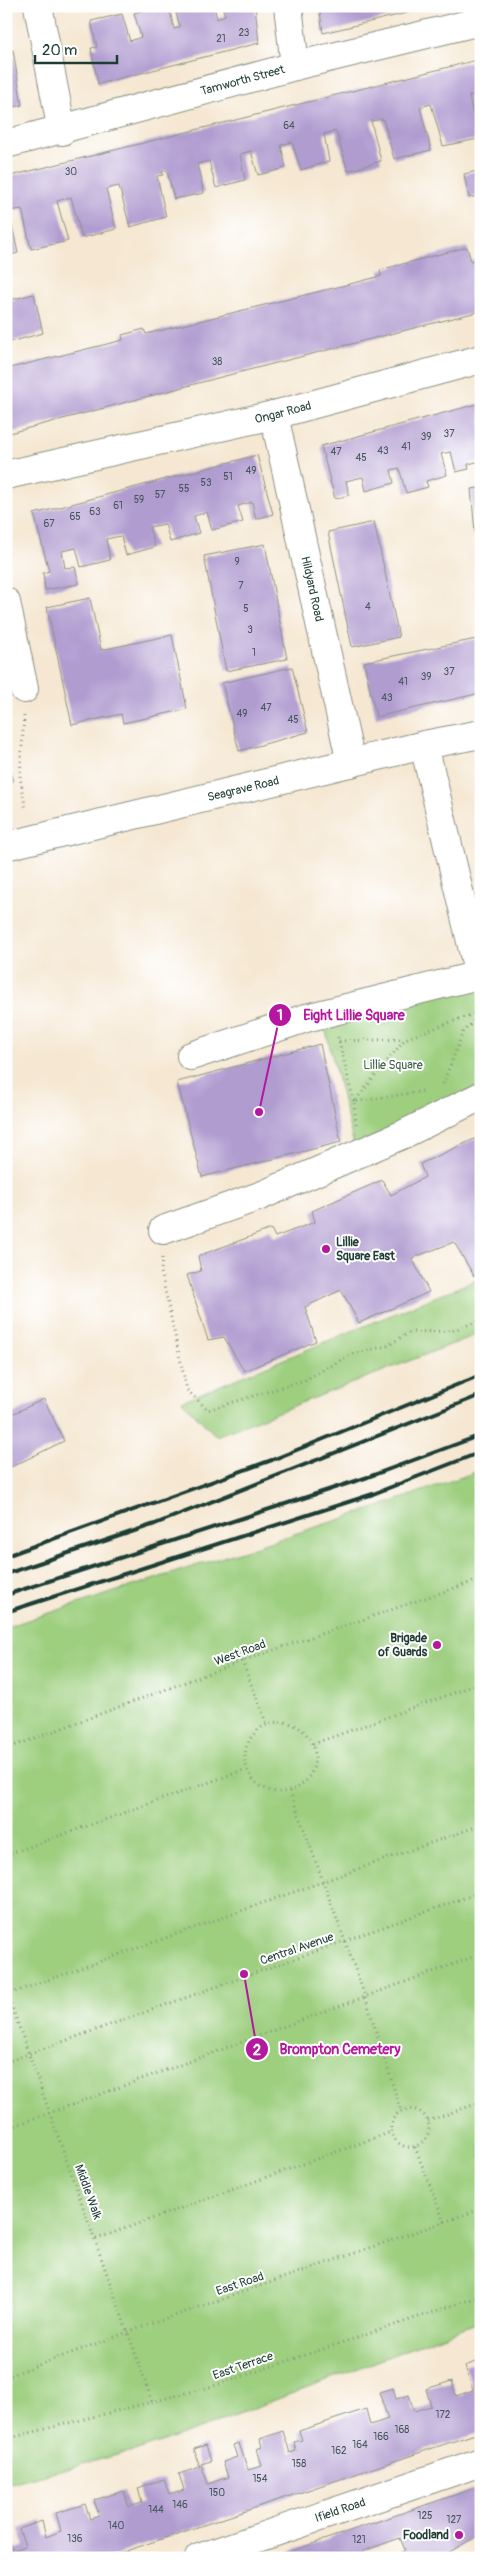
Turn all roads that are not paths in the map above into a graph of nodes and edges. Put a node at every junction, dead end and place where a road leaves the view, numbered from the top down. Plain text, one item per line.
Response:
1 (38, 6) edge
2 (288, 6) edge
3 (481, 21) edge
4 (295, 66) junction
5 (62, 131) junction
6 (6, 144) edge
7 (481, 359) edge
8 (274, 414) junction
9 (6, 475) edge
10 (6, 602) edge
11 (25, 699) road end
12 (481, 734) edge
13 (424, 745) junction
14 (351, 763) junction
15 (6, 846) edge
16 (192, 1056) dead end
17 (481, 1096) edge
18 (163, 1230) road end
19 (481, 2462) edge
20 (199, 2558) edge

1 - 5 street
2 - 4 street
3 - 4 street, Tamworth Street
4 - 5 street, Tamworth Street
5 - 6 street, Tamworth Street
7 - 8 street, Ongar Road
8 - 9 street, Ongar Road
8 - 14 street, Hildyard Road
10 - 11 street
12 - 13 street, Seagrave Road
13 - 14 street, Seagrave Road
13 - 16 street
14 - 15 street, Seagrave Road
17 - 18 street
19 - 20 street, Ifield Road

